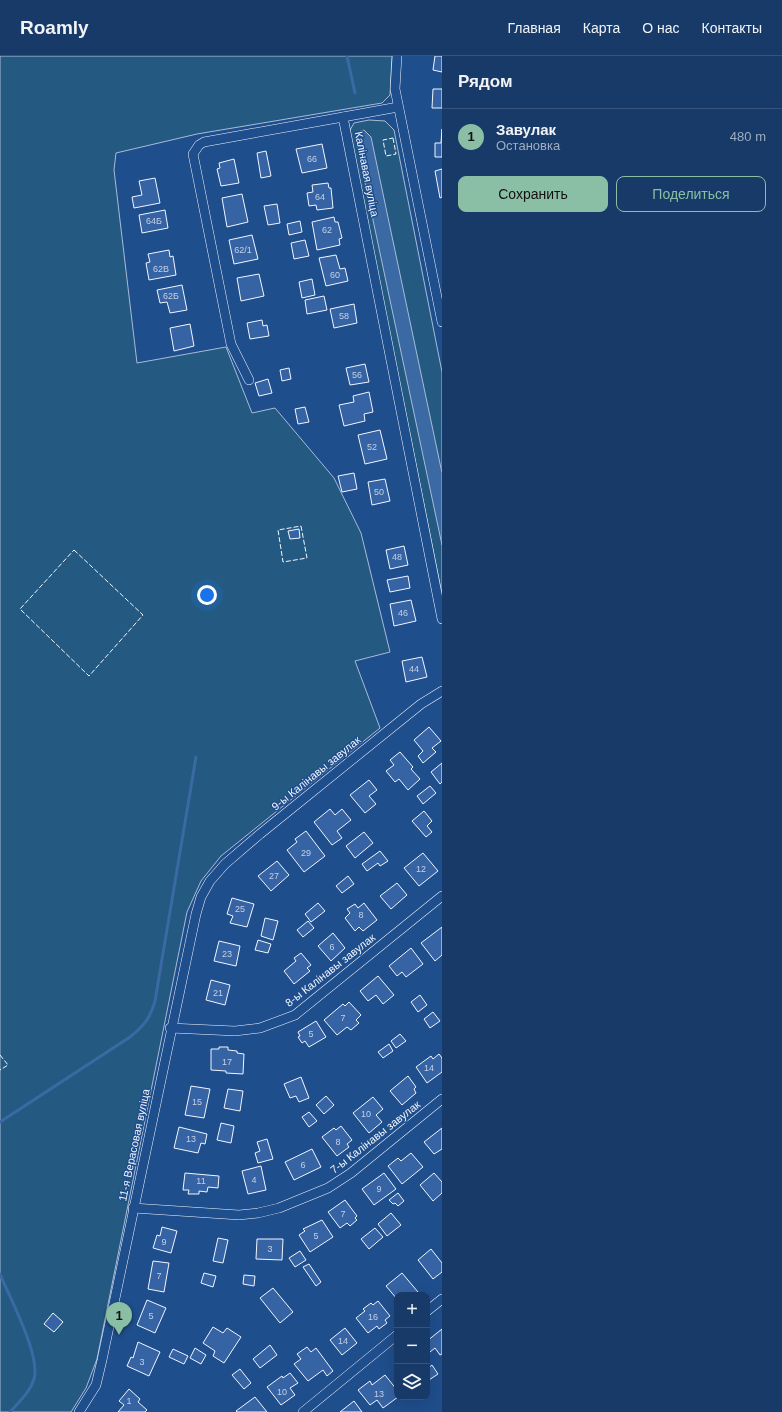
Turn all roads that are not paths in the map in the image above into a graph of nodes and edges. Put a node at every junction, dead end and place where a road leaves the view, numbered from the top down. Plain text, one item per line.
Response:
1 (397, 56) edge
2 (398, 107) junction
3 (343, 117) junction
4 (442, 322) edge
5 (249, 380) dead end
6 (442, 619) edge
7 (442, 692) edge
8 (210, 881) joint
9 (442, 896) edge
10 (170, 1028) junction
11 (442, 1099) edge
12 (133, 1208) junction
13 (442, 1298) edge
14 (430, 1308) edge
15 (394, 1337) edge
16 (79, 1412) edge
17 (303, 1412) edge

1 - 2 street
2 - 3 street
2 - 4 street
3 - 5 street
3 - 6 street, Калінавая вуліца
7 - 8 street, 9-ы Калінавы завулак
8 - 10 street, 11-я Верасовая вуліца
9 - 10 street, 8-ы Калінавы завулак
10 - 12 street, 11-я Верасовая вуліца
11 - 12 street, 7-ы Калінавы завулак
12 - 16 street, 11-я Верасовая вуліца
13 - 14 street
15 - 17 street

